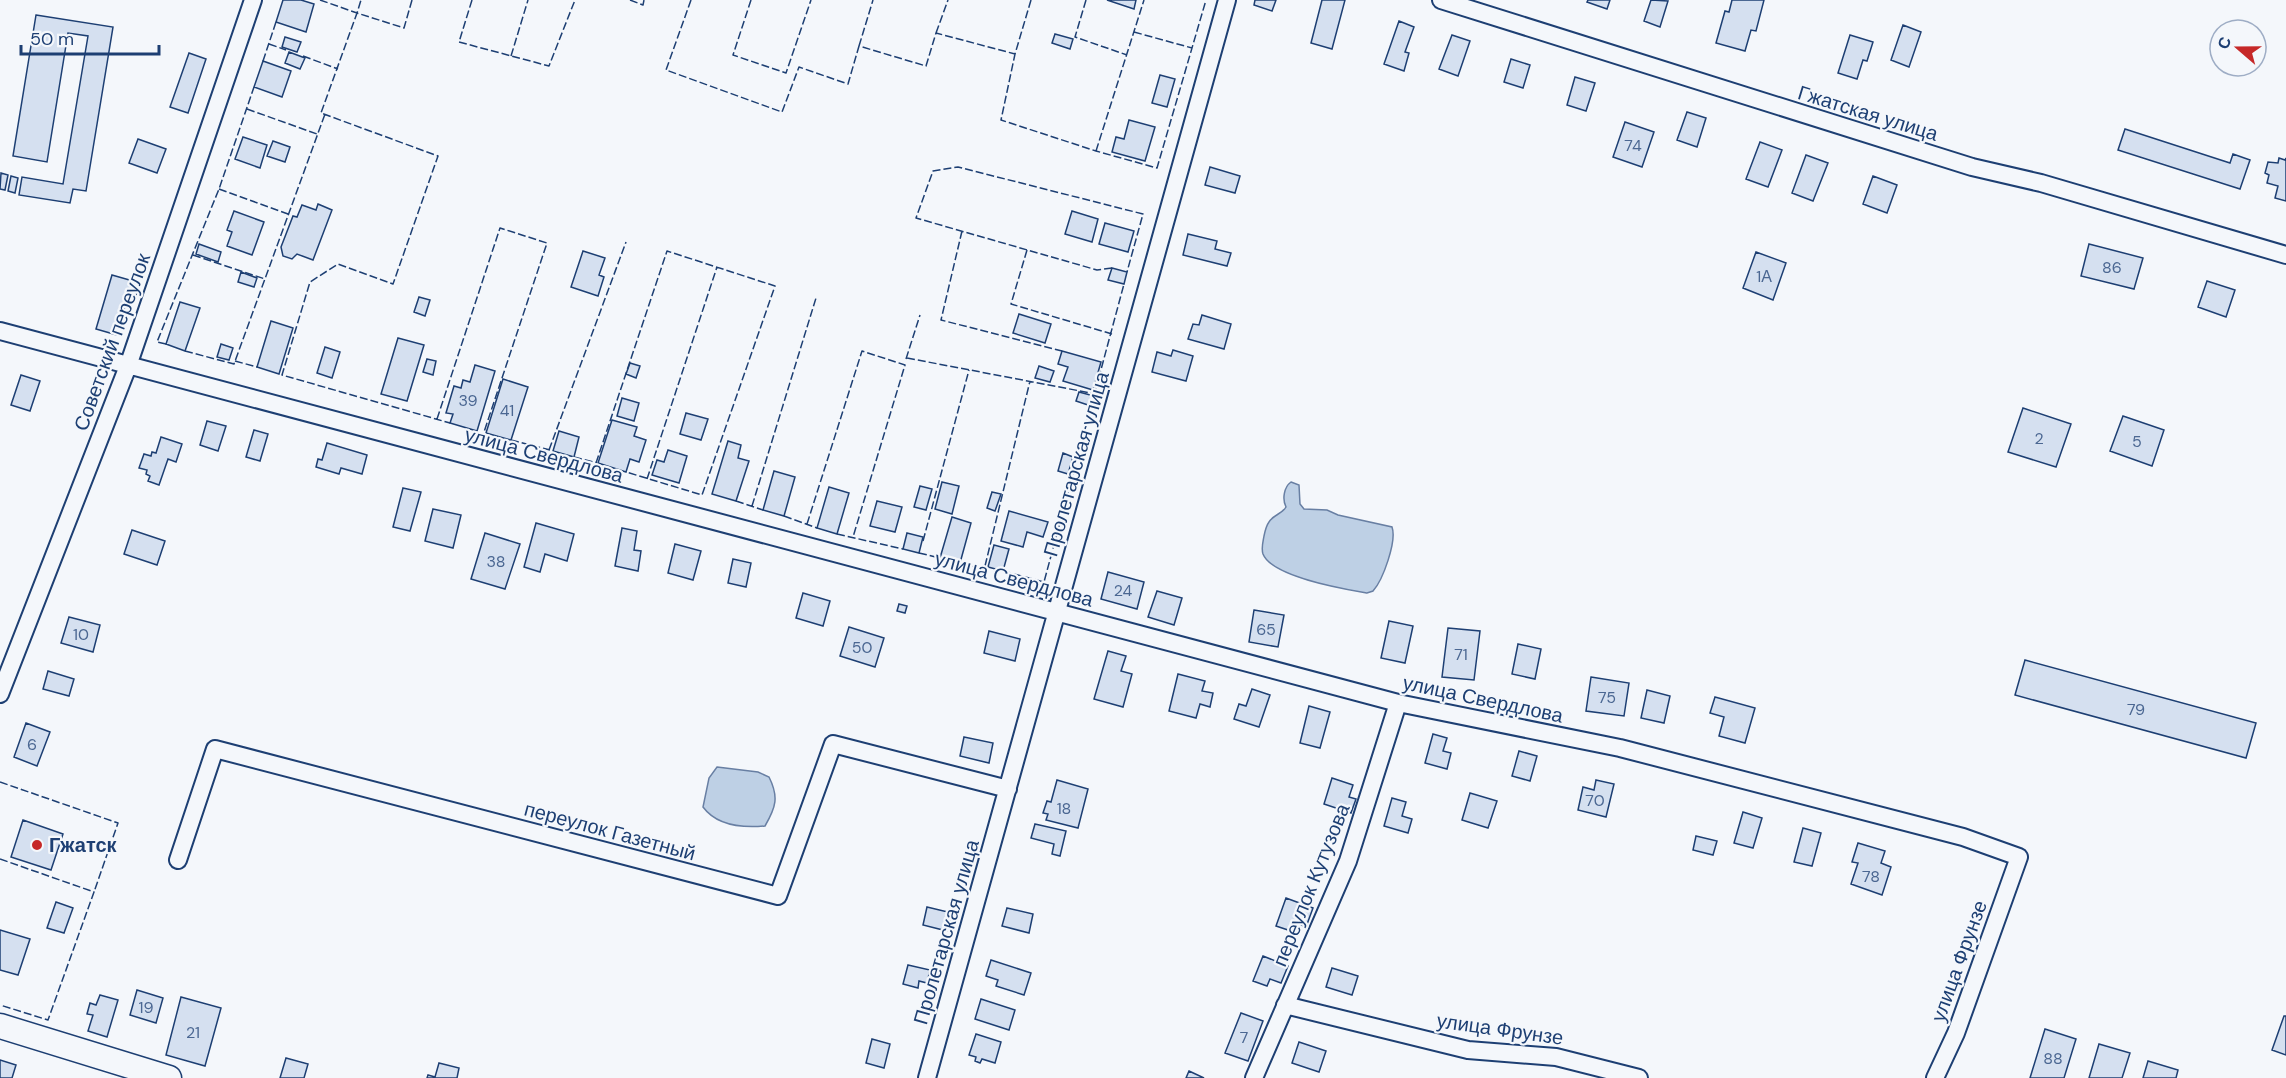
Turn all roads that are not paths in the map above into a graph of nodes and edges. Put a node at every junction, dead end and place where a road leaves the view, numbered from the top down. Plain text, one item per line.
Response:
1 (253, 0) edge
2 (1227, 0) edge
3 (1441, 0) edge
4 (2286, 255) edge
5 (0, 332) edge
6 (128, 366) junction
7 (1057, 612) junction
8 (0, 694) edge
9 (1398, 703) junction
10 (1008, 789) junction
11 (2019, 857) joint
12 (178, 860) dead end
13 (1286, 1005) junction
14 (0, 1026) edge
15 (169, 1078) edge
16 (927, 1078) edge
17 (1254, 1078) edge
18 (1639, 1078) edge
19 (1935, 1078) edge

1 - 6 street, Советский переулок
2 - 7 street, Пролетарская улица
3 - 4 street, Гжатская улица
5 - 6 street, улица Свердлова
6 - 7 street, улица Свердлова
6 - 8 street, Советский переулок
7 - 9 street, улица Свердлова
7 - 10 street, Пролетарская улица
9 - 11 street, улица Свердлова
9 - 13 street, переулок Кутузова
10 - 12 street, переулок Газетный
10 - 16 street, Пролетарская улица
11 - 19 street, улица Фрунзе
13 - 17 street, переулок Кутузова
13 - 18 street, улица Фрунзе
14 - 15 main road

